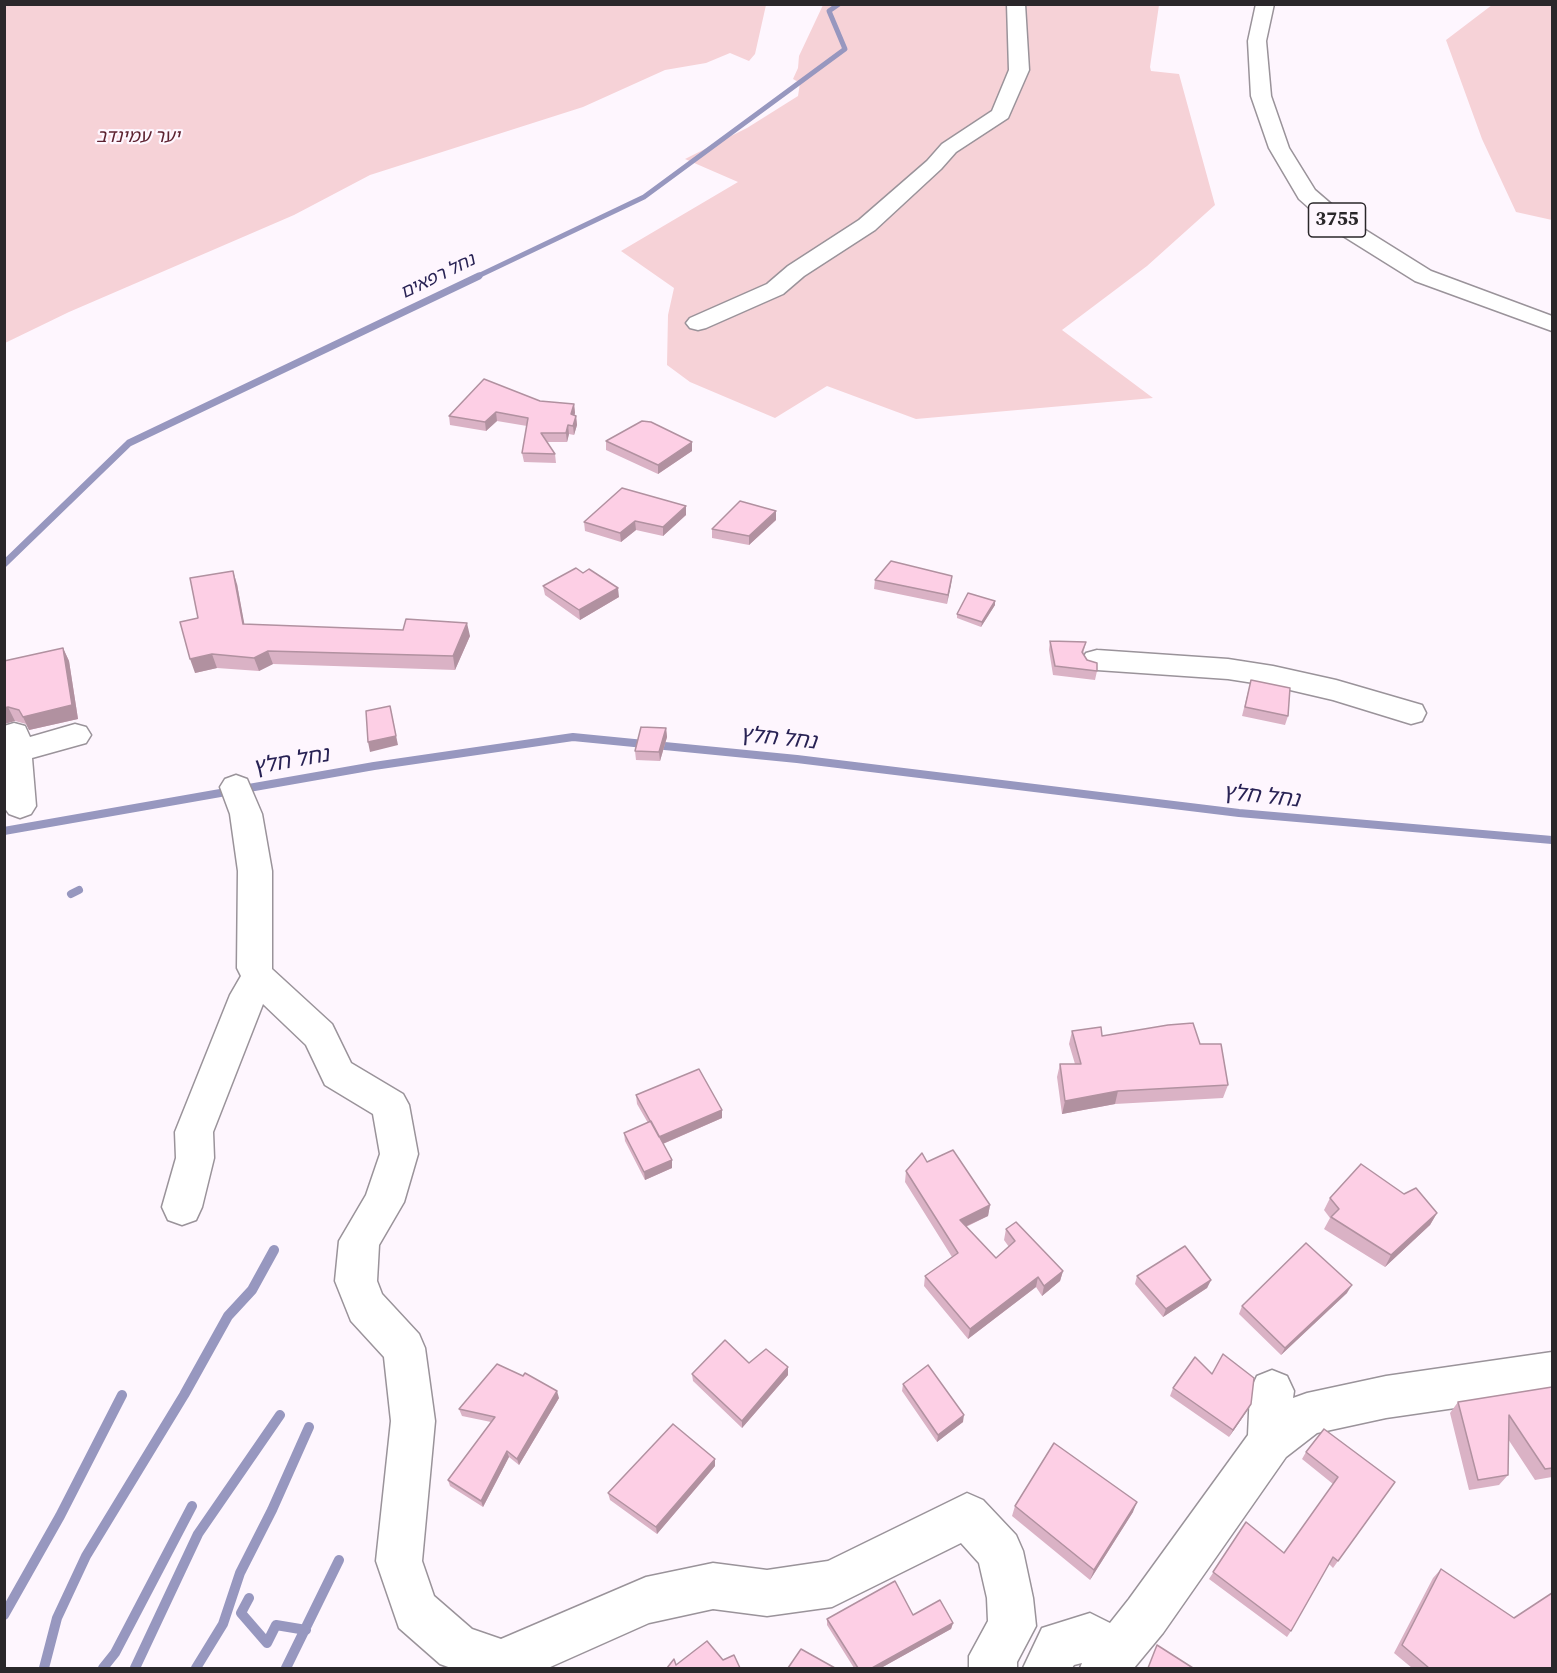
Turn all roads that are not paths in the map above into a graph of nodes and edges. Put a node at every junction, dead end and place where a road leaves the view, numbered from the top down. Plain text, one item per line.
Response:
1 (1016, 4) edge
2 (1265, 4) edge
3 (698, 323) dead end
4 (1552, 324) edge
5 (1097, 660) edge
6 (1411, 713) dead end
7 (75, 735) dead end
8 (11, 747) edge
9 (236, 787) dead end
10 (20, 806) dead end
11 (255, 968) dead end
12 (182, 1207) dead end
13 (1552, 1373) edge
14 (1272, 1391) dead end
15 (1270, 1442) junction
16 (1108, 1664) edge
17 (993, 1668) edge
18 (1047, 1668) edge

1 - 3 street
2 - 4 street, 3755
5 - 6 street
7 - 8 street
8 - 10 street
9 - 11 street
12 - 17 street
13 - 15 street
14 - 15 street
15 - 16 street
16 - 18 street

